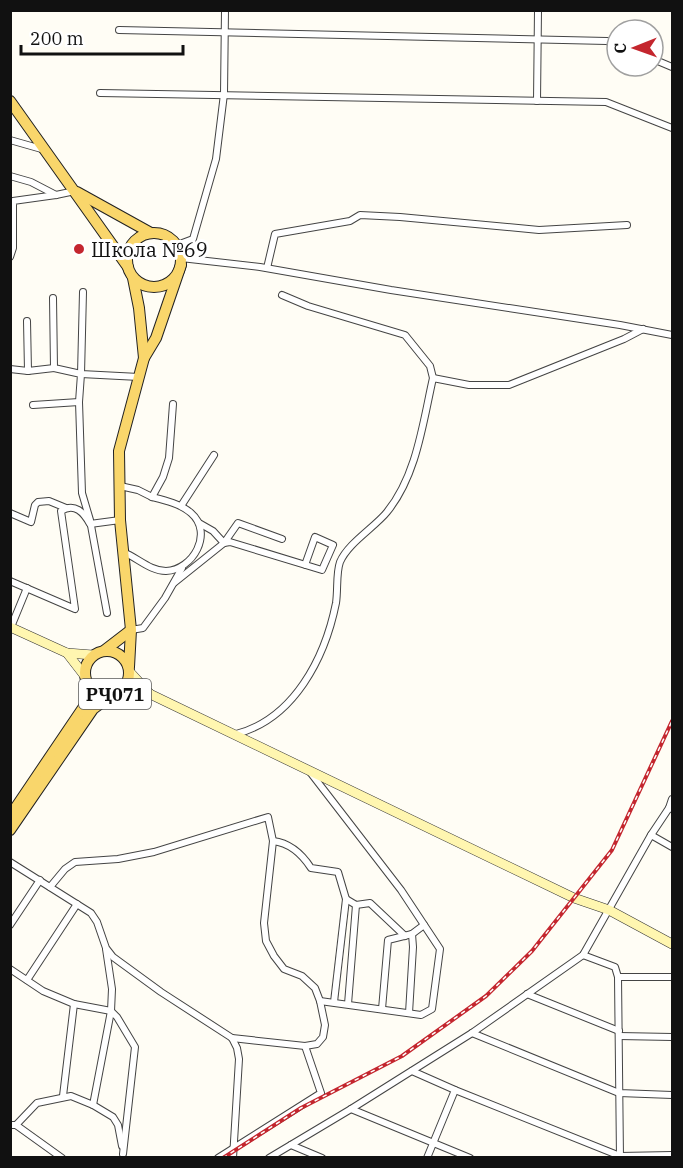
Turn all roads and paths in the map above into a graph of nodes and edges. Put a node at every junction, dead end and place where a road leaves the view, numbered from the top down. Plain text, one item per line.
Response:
1 (225, 10) edge
2 (538, 10) edge
3 (119, 30) dead end
4 (225, 33) junction
5 (537, 39) junction
6 (605, 41) edge
7 (100, 93) dead end
8 (224, 94) junction
9 (10, 101) edge
10 (537, 101) junction
11 (672, 128) edge
12 (10, 140) edge
13 (45, 150) junction
14 (10, 176) edge
15 (75, 191) junction
16 (56, 195) junction
17 (627, 225) dead end
18 (151, 233) junction
19 (177, 245) junction
20 (12, 248) edge
21 (10, 257) edge
22 (181, 261) junction
23 (128, 267) junction
24 (267, 268) junction
25 (134, 278) junction
26 (83, 292) dead end
27 (282, 295) dead end
28 (53, 298) dead end
29 (27, 321) dead end
30 (643, 329) junction
31 (671, 333) edge
32 (144, 358) junction
33 (54, 368) junction
34 (10, 369) edge
35 (28, 371) junction
36 (81, 374) junction
37 (139, 377) junction
38 (433, 378) junction
39 (79, 402) junction
40 (173, 404) dead end
41 (33, 405) dead end
42 (214, 455) dead end
43 (120, 486) junction
44 (152, 497) junction
45 (181, 506) junction
46 (66, 508) junction
47 (10, 513) edge
48 (120, 520) junction
49 (199, 523) junction
50 (90, 524) junction
51 (282, 539) dead end
52 (224, 543) junction
53 (123, 552) junction
54 (305, 565) junction
55 (182, 568) junction
56 (10, 581) edge
57 (174, 583) junction
58 (27, 588) junction
59 (107, 613) dead end
60 (11, 627) edge
61 (131, 630) junction
62 (105, 650) junction
63 (67, 653) junction
64 (93, 655) junction
65 (129, 669) junction
66 (85, 678) junction
67 (114, 694) junction
68 (150, 694) junction
69 (236, 734) junction
70 (308, 770) junction
71 (672, 800) edge
72 (671, 809) edge
73 (10, 816) edge
74 (10, 830) edge
75 (651, 836) junction
76 (273, 841) junction
77 (672, 847) edge
78 (10, 862) edge
79 (40, 880) junction
80 (50, 887) junction
81 (346, 899) junction
82 (77, 904) junction
83 (356, 905) junction
84 (609, 910) junction
85 (10, 925) edge
86 (424, 925) junction
87 (408, 935) junction
88 (672, 944) edge
89 (105, 948) junction
90 (583, 955) junction
91 (10, 969) edge
92 (618, 977) junction
93 (672, 977) edge
94 (27, 980) junction
95 (526, 994) junction
96 (320, 1000) junction
97 (334, 1002) junction
98 (74, 1004) junction
99 (348, 1004) junction
100 (382, 1009) junction
101 (111, 1011) junction
102 (409, 1013) junction
103 (472, 1033) junction
104 (619, 1033) junction
105 (672, 1037) edge
106 (232, 1038) junction
107 (305, 1046) junction
108 (412, 1071) junction
109 (455, 1090) junction
110 (619, 1093) junction
111 (672, 1095) edge
112 (63, 1096) junction
113 (93, 1105) junction
114 (351, 1109) junction
115 (13, 1125) edge
116 (433, 1142) junction
117 (291, 1145) junction
118 (233, 1148) junction
119 (672, 1155) edge
120 (122, 1156) edge
121 (620, 1157) edge
122 (62, 1158) edge
123 (218, 1158) edge
124 (233, 1158) edge
125 (269, 1158) edge
126 (322, 1158) edge
127 (427, 1158) edge
128 (470, 1158) edge

1 - 4 street
2 - 5 street
3 - 4 street
4 - 5 street
4 - 8 street
5 - 6 street
5 - 10 street
7 - 8 street
8 - 10 street
8 - 19 street
9 - 13 main road
10 - 11 street
12 - 13 street
13 - 15 main road
14 - 16 street
15 - 16 street
15 - 18 main road
15 - 23 main road
16 - 20 street
17 - 24 street
18 - 19 main road
18 - 23 main road
19 - 22 main road
20 - 21 street
22 - 24 street
22 - 25 main road
22 - 32 main road
23 - 25 main road
24 - 30 street
25 - 32 main road
26 - 36 street
27 - 38 street
28 - 33 street
29 - 35 street
30 - 31 street
30 - 38 street
32 - 37 main road
33 - 35 street
33 - 36 street
34 - 35 street
36 - 37 street
36 - 39 street
37 - 43 main road
38 - 69 street
39 - 41 street
39 - 50 street
40 - 44 street
42 - 45 street
43 - 44 street
43 - 48 main road
44 - 45 street
45 - 49 street
46 - 47 street
46 - 50 street
46 - 58 street
48 - 50 street
48 - 53 main road
49 - 52 street
49 - 55 street
50 - 59 street
51 - 52 street
52 - 54 street
52 - 57 street
53 - 55 street
53 - 61 main road
54 - 54 street
55 - 57 street
56 - 58 street
57 - 61 street
58 - 60 street
60 - 63 street
61 - 62 main road
61 - 65 main road
62 - 64 main road, РҶ071
62 - 65 main road, РҶ071
63 - 64 street
63 - 66 street
64 - 66 main road, РҶ071
65 - 67 main road, РҶ071
65 - 68 street
66 - 67 main road, РҶ071
66 - 73 main road
67 - 68 street
67 - 74 main road
68 - 69 street
69 - 70 street
70 - 84 street
70 - 86 street
71 - 72 street
72 - 75 street
75 - 77 street
75 - 84 street
76 - 80 street
76 - 81 street
76 - 96 street
78 - 79 street
79 - 80 street
79 - 85 street
80 - 82 street
81 - 83 street
81 - 97 street
82 - 89 street
82 - 94 street
83 - 87 street
83 - 99 street
84 - 88 street
84 - 90 street
86 - 87 street
86 - 102 street
87 - 100 street
87 - 102 street
89 - 101 street
89 - 106 street
90 - 92 street
90 - 95 street
91 - 94 street
92 - 93 street
92 - 104 street
94 - 98 street
95 - 103 street
95 - 104 street
96 - 97 street
96 - 107 street
97 - 99 street
98 - 101 street
98 - 112 street
99 - 100 street
100 - 102 street
101 - 113 street
101 - 120 street
103 - 108 street
103 - 110 street
104 - 105 street
104 - 110 street
106 - 107 street
106 - 118 street
107 - 118 street
108 - 109 street
108 - 114 street
109 - 116 street
109 - 121 street
110 - 111 street
110 - 121 street
112 - 113 street
112 - 115 street
113 - 120 street
114 - 116 street
114 - 117 street
115 - 122 street
116 - 127 street
116 - 128 street
117 - 125 street
117 - 126 street
118 - 123 street
118 - 124 street
119 - 121 street

